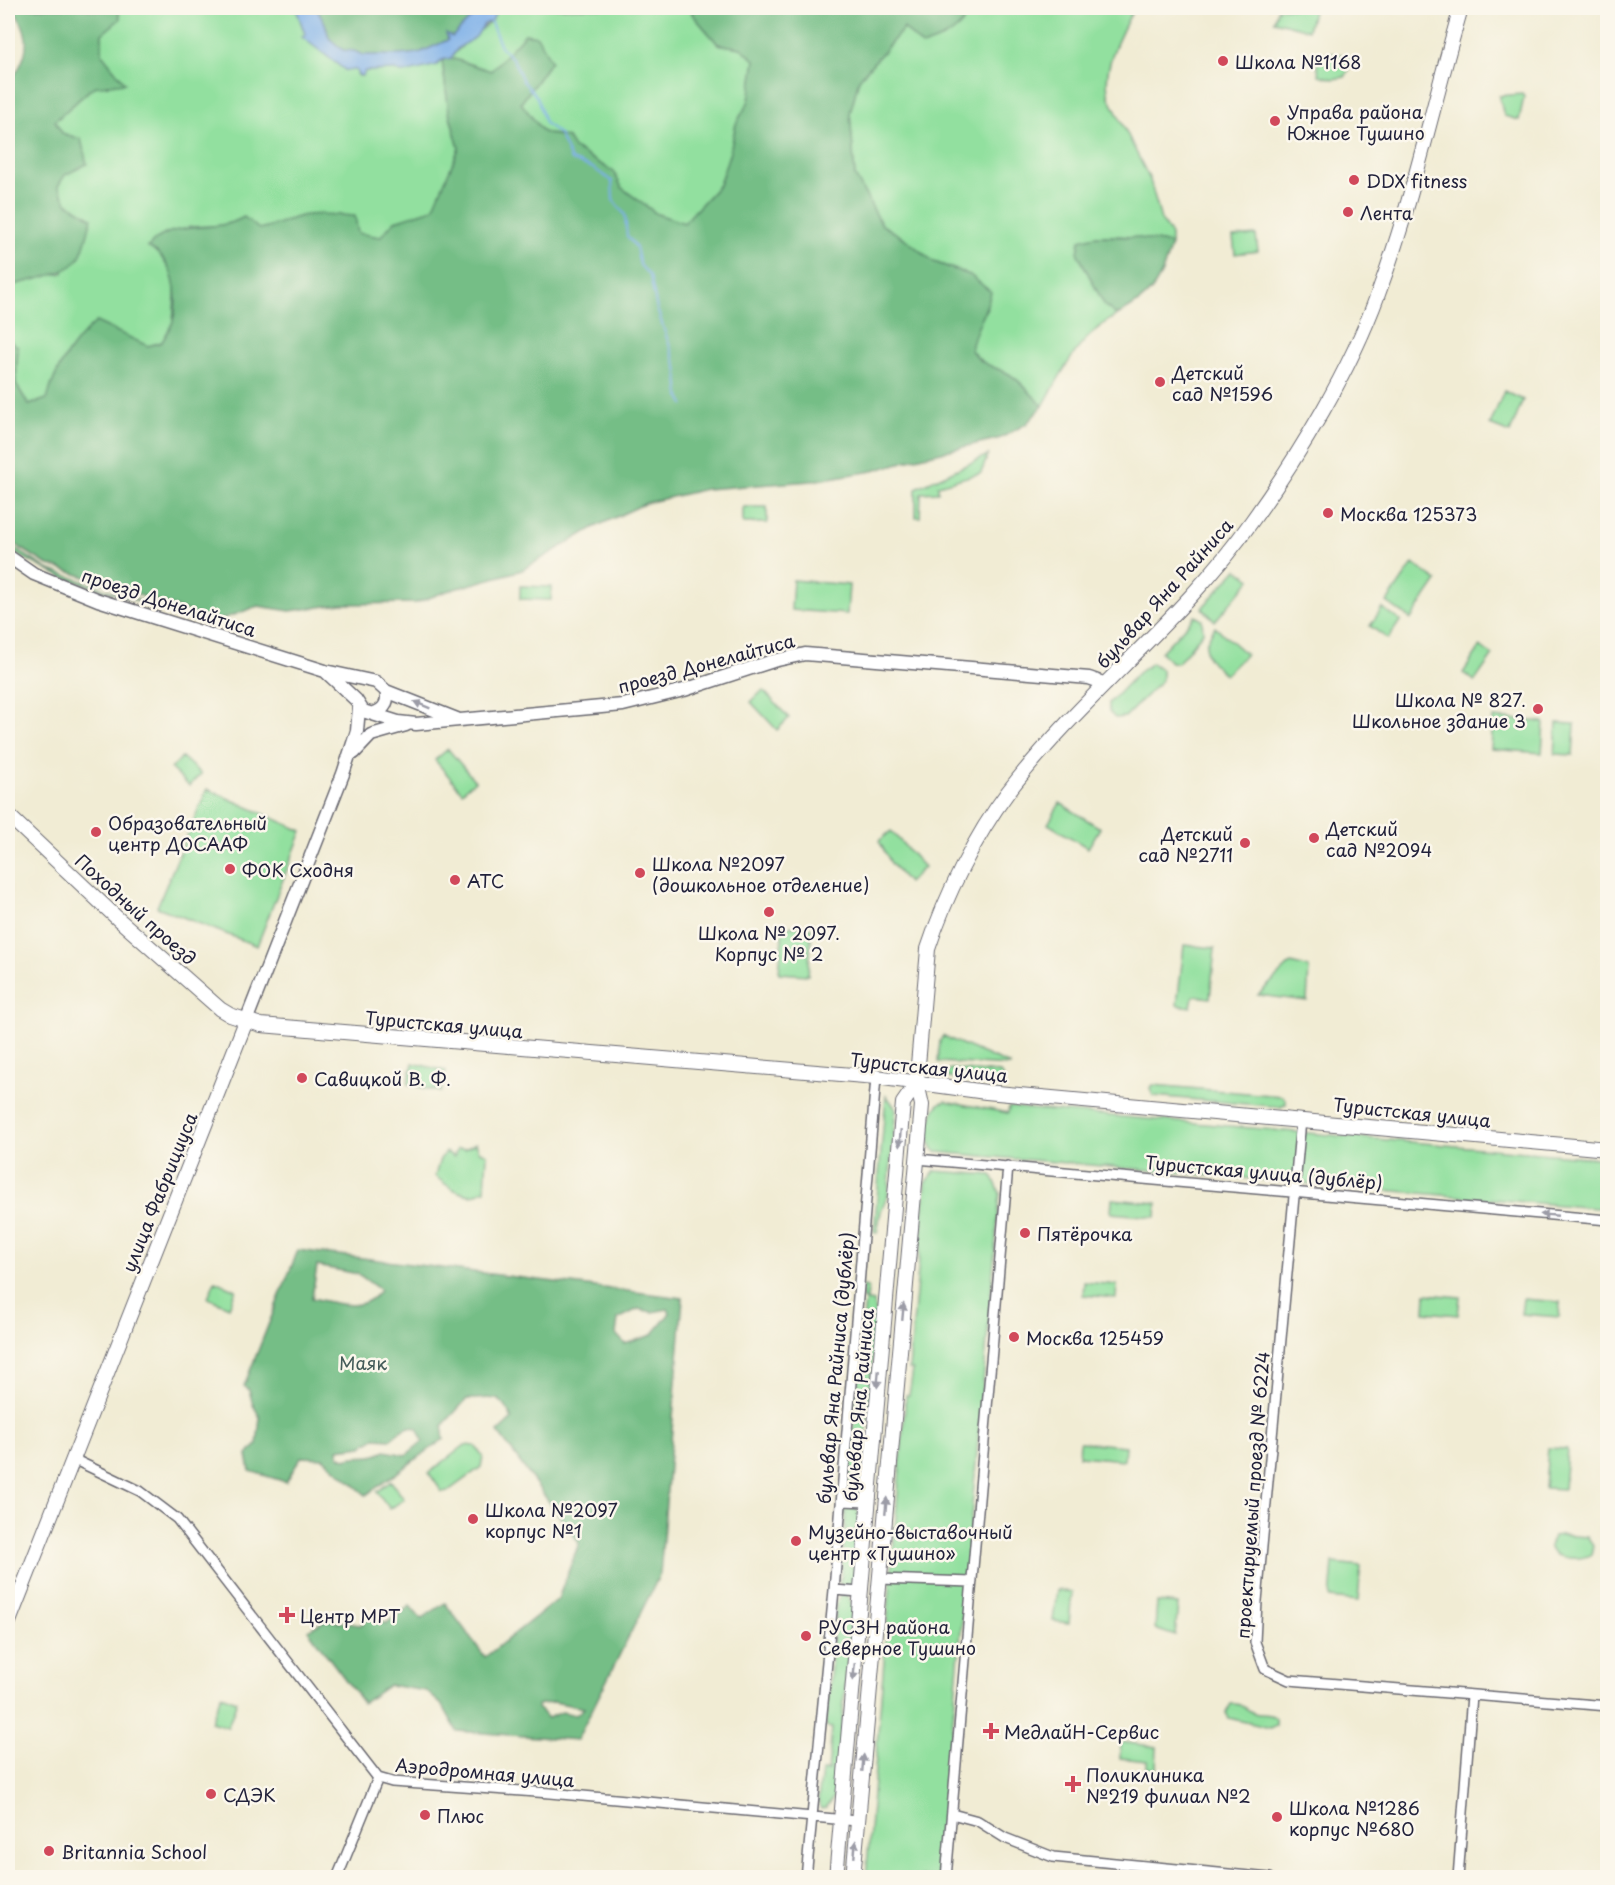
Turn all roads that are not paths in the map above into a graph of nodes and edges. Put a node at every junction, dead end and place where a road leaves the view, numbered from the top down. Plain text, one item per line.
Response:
1 (1461, 8) edge
2 (8, 556) edge
3 (326, 671) junction
4 (367, 682) junction
5 (1106, 684) junction
6 (386, 691) junction
7 (357, 704) junction
8 (373, 713) junction
9 (458, 719) junction
10 (416, 724) junction
11 (354, 753) junction
12 (343, 774) junction
13 (8, 815) edge
14 (246, 1021) junction
15 (876, 1077) junction
16 (917, 1083) junction
17 (1301, 1120) junction
18 (1608, 1149) edge
19 (917, 1158) junction
20 (1008, 1166) junction
21 (1294, 1192) junction
22 (1608, 1220) edge
23 (73, 1459) junction
24 (841, 1501) junction
25 (868, 1503) junction
26 (879, 1579) junction
27 (972, 1582) junction
28 (834, 1590) junction
29 (860, 1592) junction
30 (8, 1624) edge
31 (1472, 1695) junction
32 (1608, 1706) edge
33 (378, 1778) junction
34 (952, 1815) junction
35 (812, 1817) junction
36 (841, 1820) junction
37 (858, 1821) junction
38 (337, 1878) edge
39 (806, 1878) edge
40 (836, 1878) edge
41 (853, 1878) edge
42 (946, 1878) edge
43 (1270, 1878) edge
44 (1458, 1878) edge

1 - 5 main road, бульвар Яна Райниса
2 - 3 street, проезд Донелайтиса
3 - 4 street, проезд Донелайтиса
3 - 7 street, проезд Донелайтиса
4 - 6 street, проезд Донелайтиса
4 - 7 street
5 - 9 street, проезд Донелайтиса
5 - 16 main road, бульвар Яна Райниса
6 - 8 street
9 -> 6 street, проезд Донелайтиса
7 - 8 street, проезд Донелайтиса
7 - 12 street, улица Фабрициуса
8 - 10 street, проезд Донелайтиса
8 - 11 street, улица Фабрициуса
9 - 10 street, проезд Донелайтиса
10 - 11 street
11 - 12 street, улица Фабрициуса
12 - 14 street, улица Фабрициуса
13 - 14 main road, Походный проезд
14 - 15 main road, Туристская улица
14 - 23 main road, улица Фабрициуса
15 - 16 main road, Туристская улица
15 - 24 street, бульвар Яна Райниса (дублёр)
16 - 17 main road, Туристская улица
16 - 19 main road, бульвар Яна Райниса
16 -> 25 main road, бульвар Яна Райниса
17 - 18 main road, Туристская улица
17 - 21 street, проектируемый проезд № 6224
19 - 20 street, Туристская улица (дублёр)
26 -> 19 main road, бульвар Яна Райниса
20 - 21 street, Туристская улица (дублёр)
20 - 27 street
22 -> 21 street, Туристская улица (дублёр)
21 - 31 street, проектируемый проезд № 6224
23 - 30 main road, улица Фабрициуса
23 - 33 street, Аэродромная улица
24 - 25 street
24 - 28 street, бульвар Яна Райниса (дублёр)
25 - 29 main road, бульвар Яна Райниса
26 - 27 street
37 -> 26 main road, бульвар Яна Райниса
27 - 34 street
28 - 29 street
28 - 35 street, бульвар Яна Райниса (дублёр)
29 -> 36 main road, бульвар Яна Райниса
31 - 32 street, проектируемый проезд № 6224
31 - 44 street
33 - 35 street, Аэродромная улица
33 - 38 street
34 - 42 street
34 - 43 street
35 - 36 street, Аэродромная улица
35 - 39 street, бульвар Яна Райниса (дублёр)
36 - 37 street, Аэродромная улица
36 - 40 main road, бульвар Яна Райниса
41 -> 37 main road, бульвар Яна Райниса

